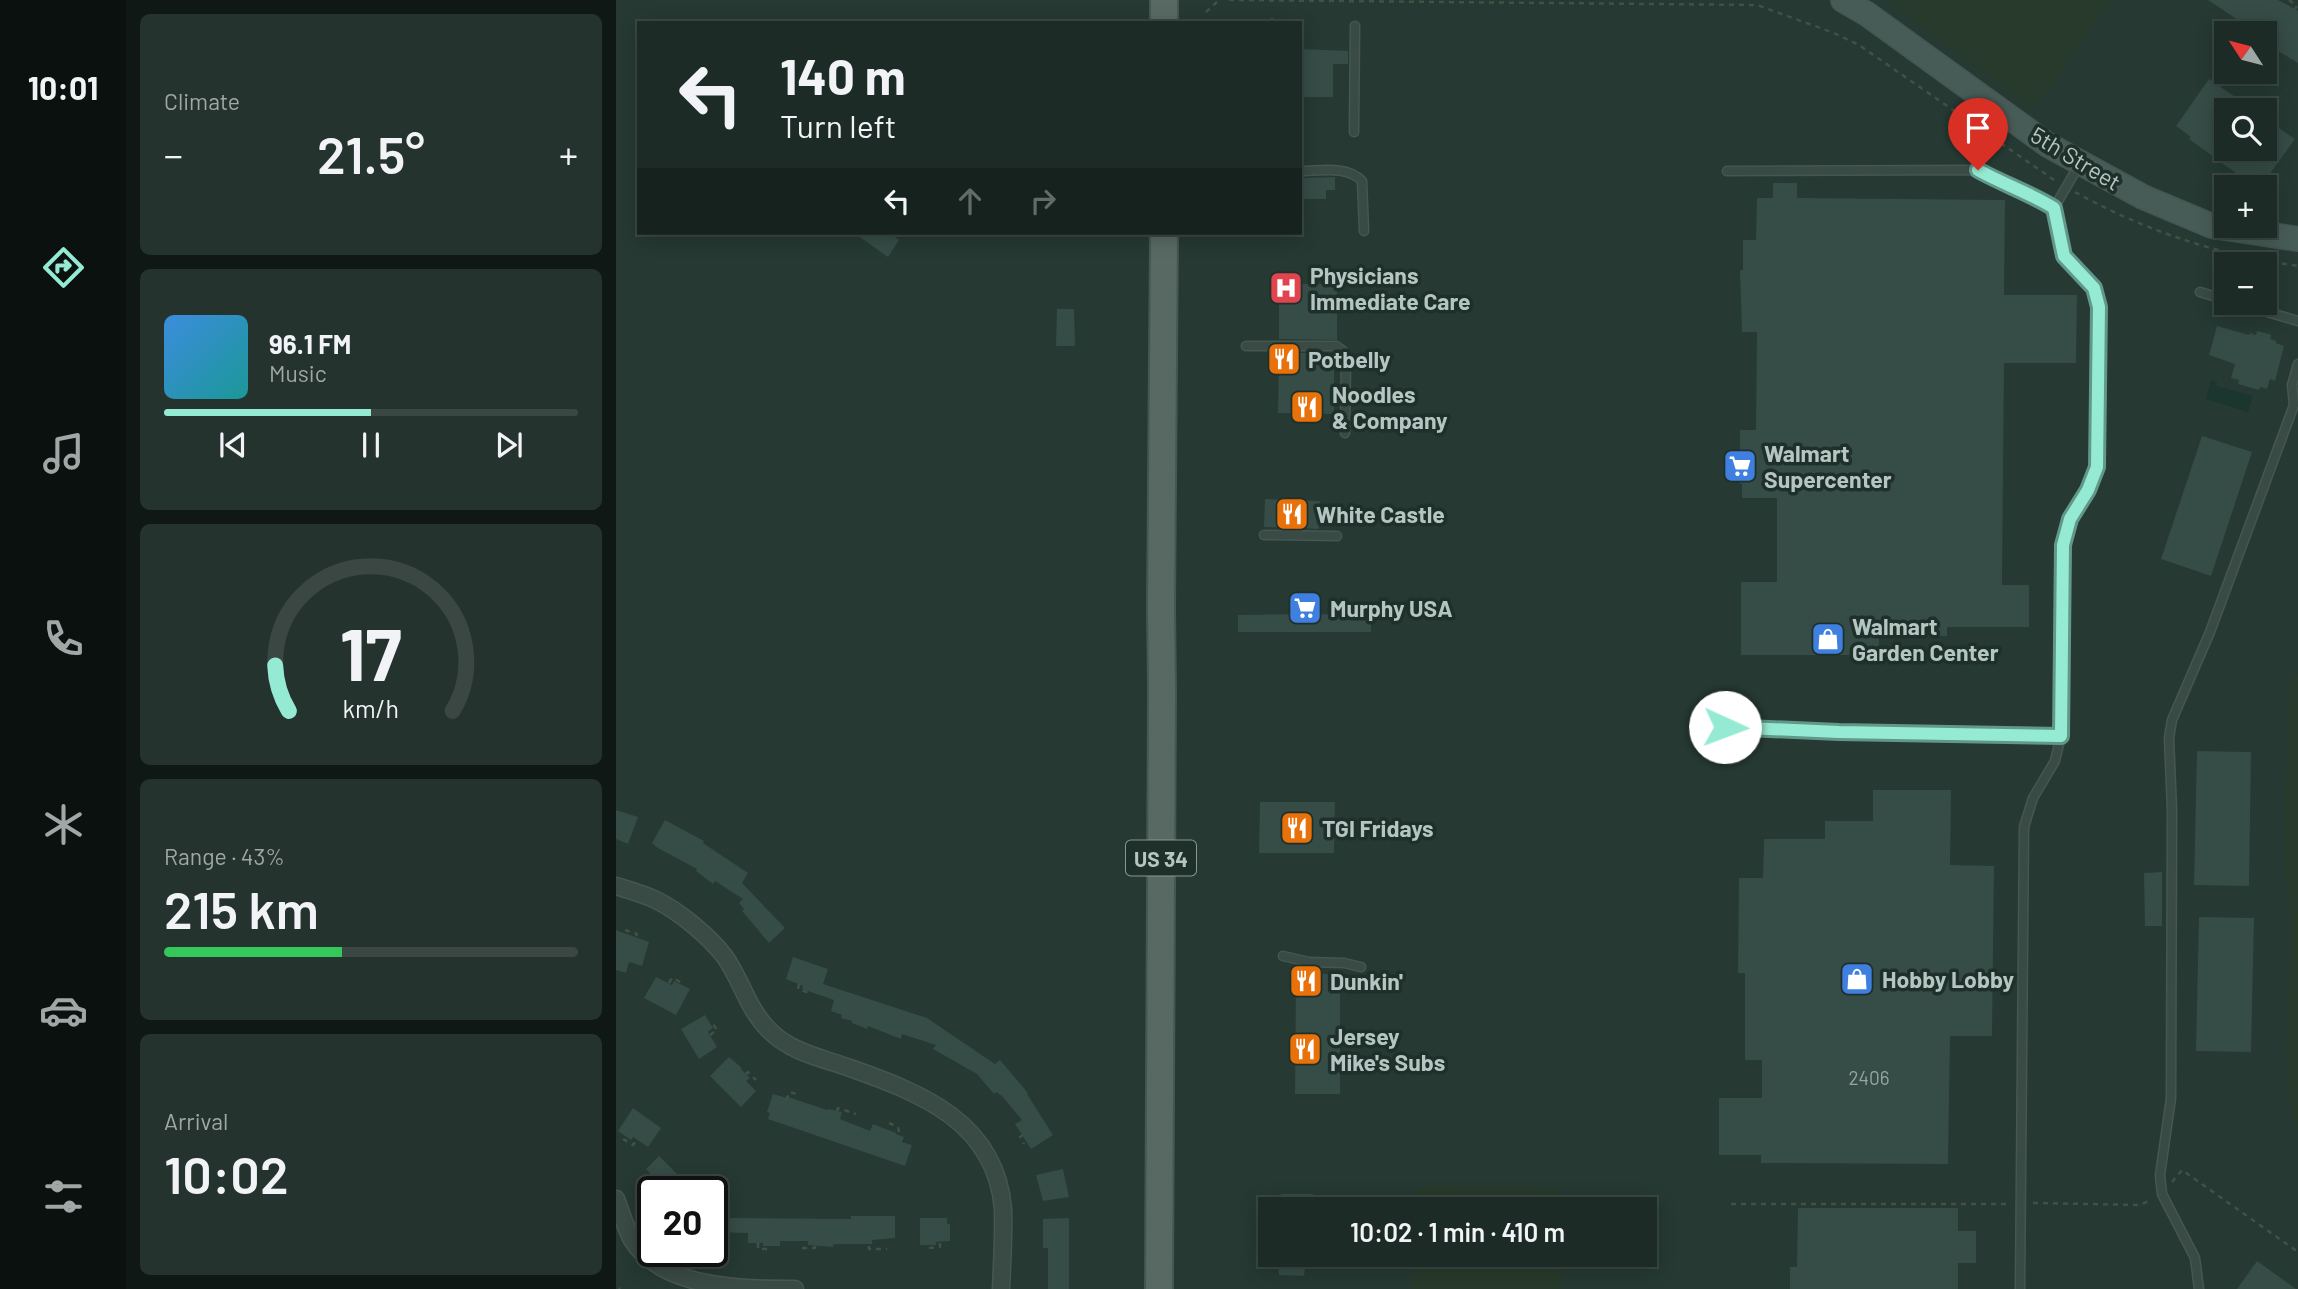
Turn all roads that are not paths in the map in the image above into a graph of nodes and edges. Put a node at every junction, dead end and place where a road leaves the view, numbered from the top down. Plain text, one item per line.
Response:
1 (1164, 0) edge
2 (1843, 0) edge
3 (1164, 21) edge
4 (1355, 26) dead end
5 (1354, 132) dead end
6 (2080, 163) junction
7 (1302, 171) edge
8 (1727, 172) dead end
9 (2054, 208) junction
10 (1364, 231) dead end
11 (1164, 235) edge
12 (2298, 239) edge
13 (2200, 292) dead end
14 (2214, 296) edge
15 (2277, 315) edge
16 (2298, 321) edge
17 (1246, 346) dead end
18 (2298, 364) edge
19 (2296, 404) edge
20 (1345, 433) dead end
21 (1264, 535) dead end
22 (1337, 536) dead end
23 (1725, 727) dead end
24 (2061, 736) junction
25 (616, 886) edge
26 (1283, 956) dead end
27 (1361, 967) dead end
28 (616, 1199) edge
29 (795, 1289) edge
30 (1001, 1289) edge
31 (1159, 1289) edge
32 (2020, 1289) edge
33 (2199, 1289) edge

1 - 3 main road
2 - 6 street, 5th Street
4 - 5 lane
6 - 9 lane
6 - 12 street, 5th Street
7 - 10 lane
8 - 9 lane
9 - 24 lane
11 - 31 main road, US 34
13 - 14 lane
15 - 16 lane
17 - 20 lane
18 - 19 lane
19 - 33 lane
21 - 22 lane
23 - 24 lane
24 - 32 lane
25 - 30 street
26 - 27 lane
28 - 29 street

